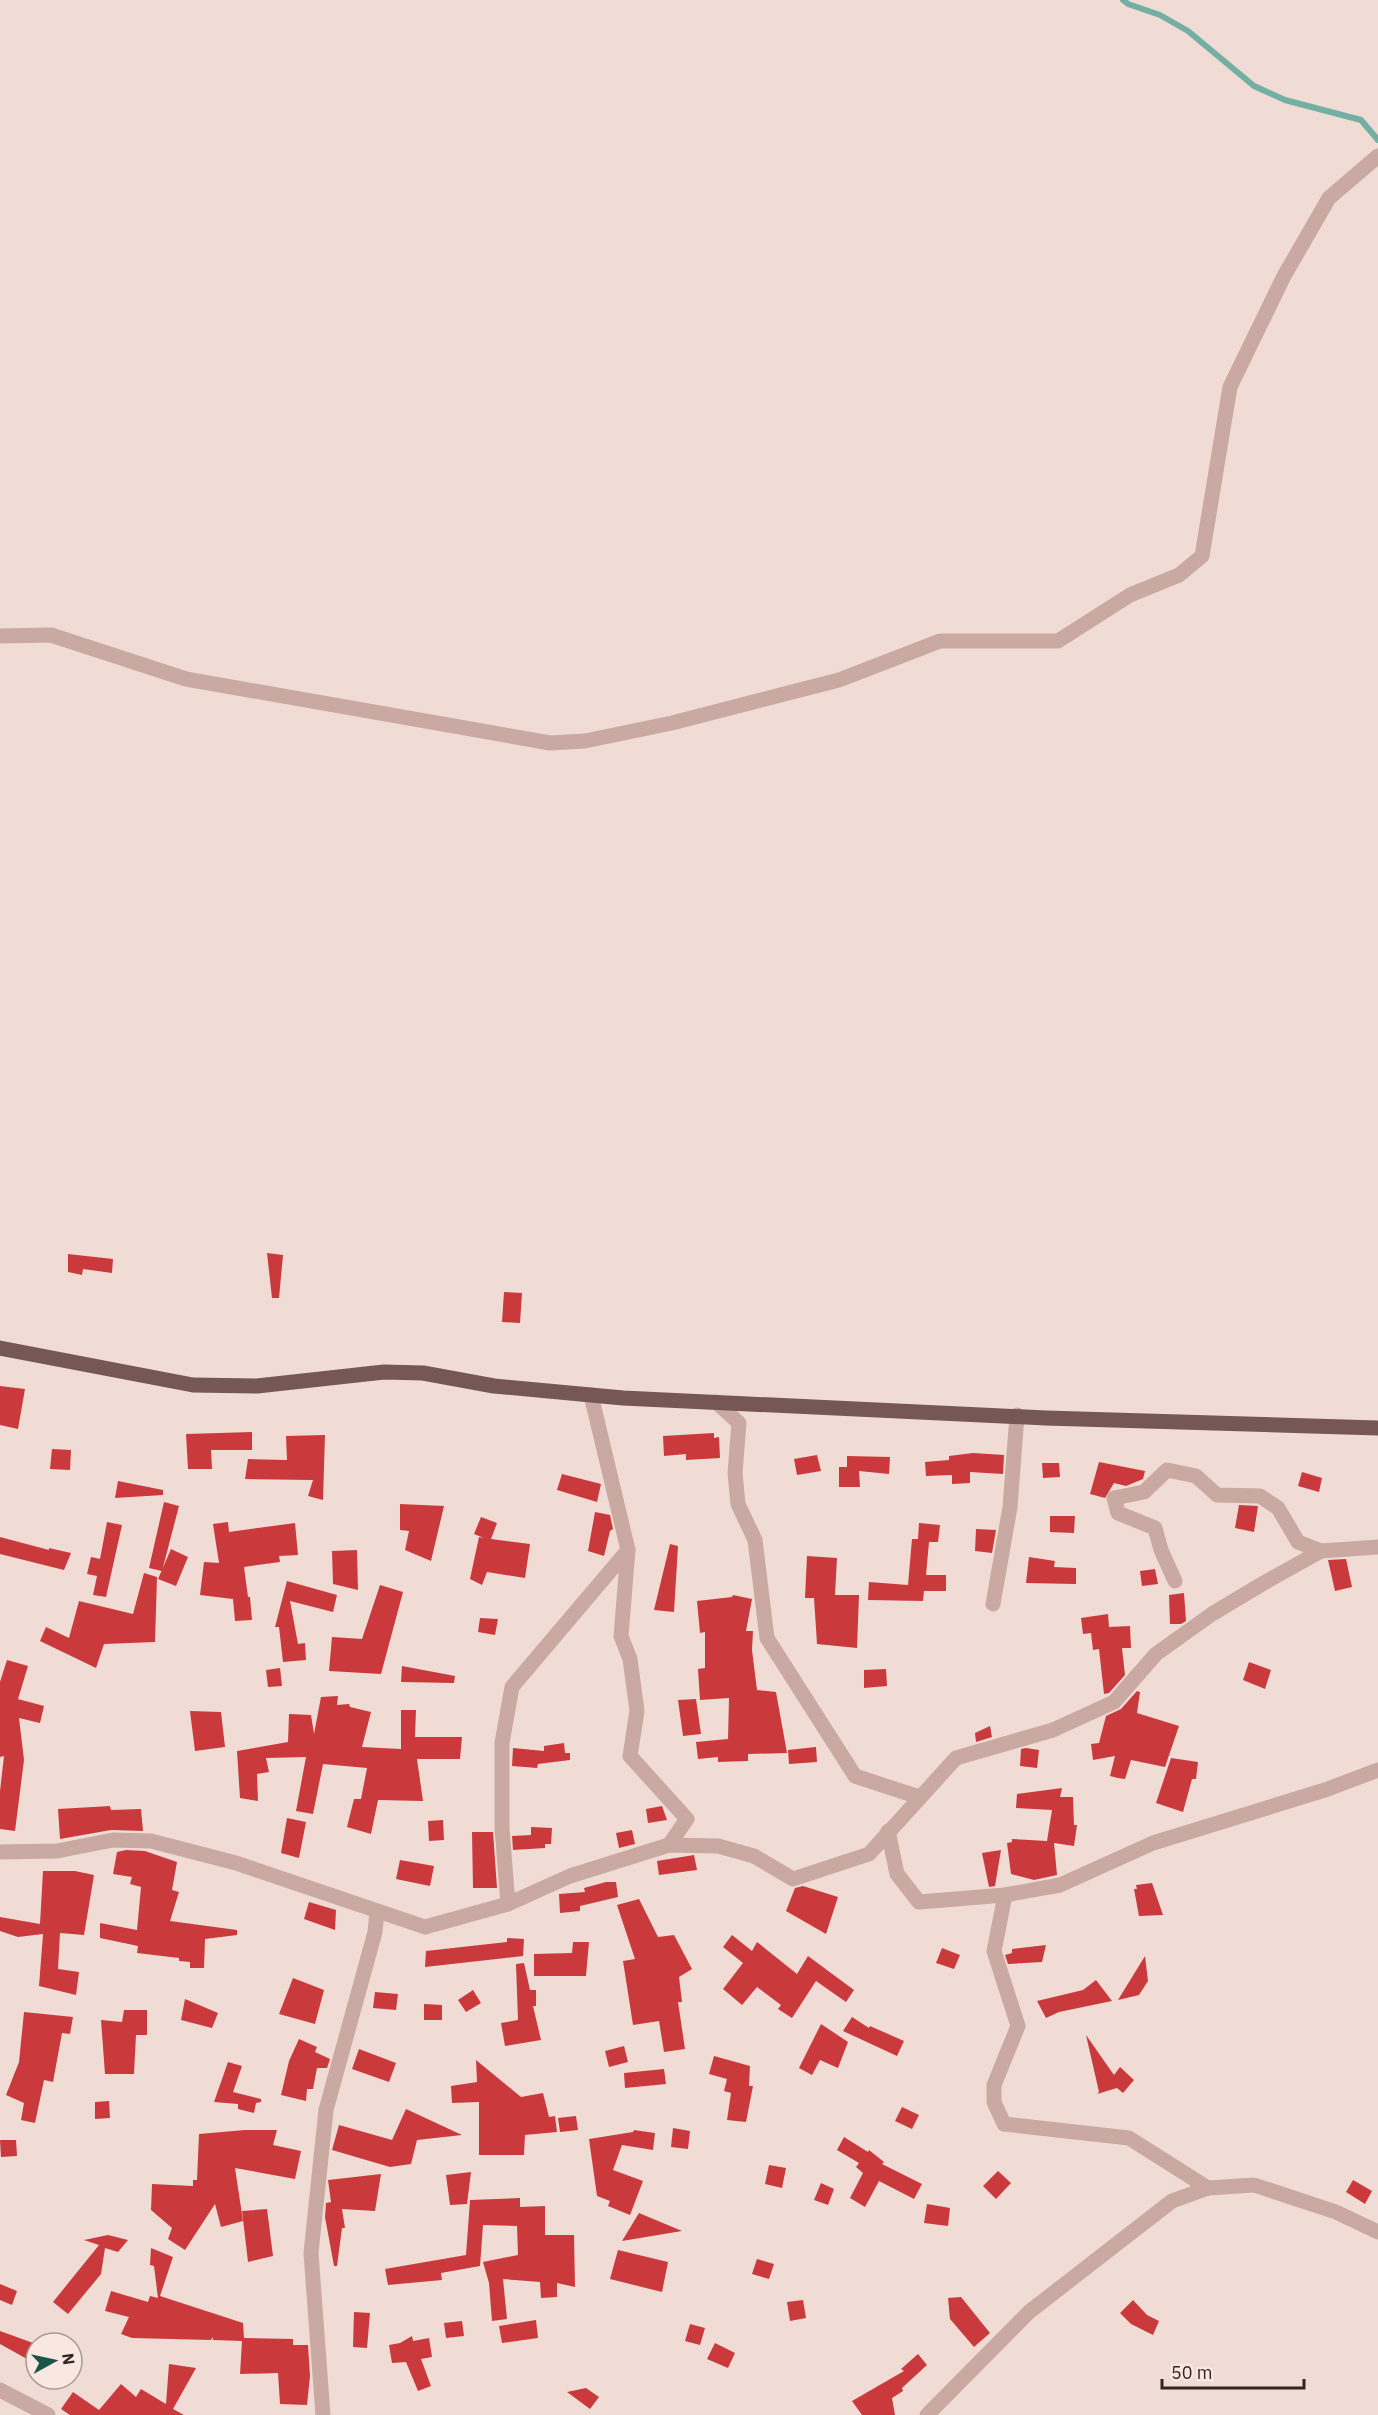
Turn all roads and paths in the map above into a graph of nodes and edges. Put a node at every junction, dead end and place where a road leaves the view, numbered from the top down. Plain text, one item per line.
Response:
1 (1378, 156) edge
2 (0, 636) edge
3 (0, 1348) edge
4 (591, 1395) junction
5 (716, 1402) junction
6 (1017, 1415) junction
7 (1378, 1428) edge
8 (1378, 1547) edge
9 (628, 1550) junction
10 (1321, 1551) junction
11 (1175, 1581) dead end
12 (993, 1604) dead end
13 (1378, 1770) edge
14 (920, 1797) junction
15 (888, 1831) junction
16 (669, 1845) junction
17 (0, 1852) edge
18 (1005, 1895) junction
19 (508, 1904) junction
20 (377, 1912) junction
21 (1208, 2188) junction
22 (1378, 2232) edge
23 (0, 2390) edge
24 (48, 2415) edge
25 (322, 2415) edge
26 (927, 2415) edge

1 - 2 street
3 - 4 main road
4 - 5 main road
4 - 9 street
5 - 6 main road
5 - 14 street
6 - 7 main road
6 - 12 street
8 - 10 street
9 - 16 street
9 - 19 street
10 - 11 street
10 - 14 street
13 - 18 street
14 - 15 street
15 - 16 street
15 - 18 street
16 - 19 street
17 - 20 street
18 - 21 street
19 - 20 street
20 - 25 street
21 - 22 street
21 - 26 street
23 - 24 street

